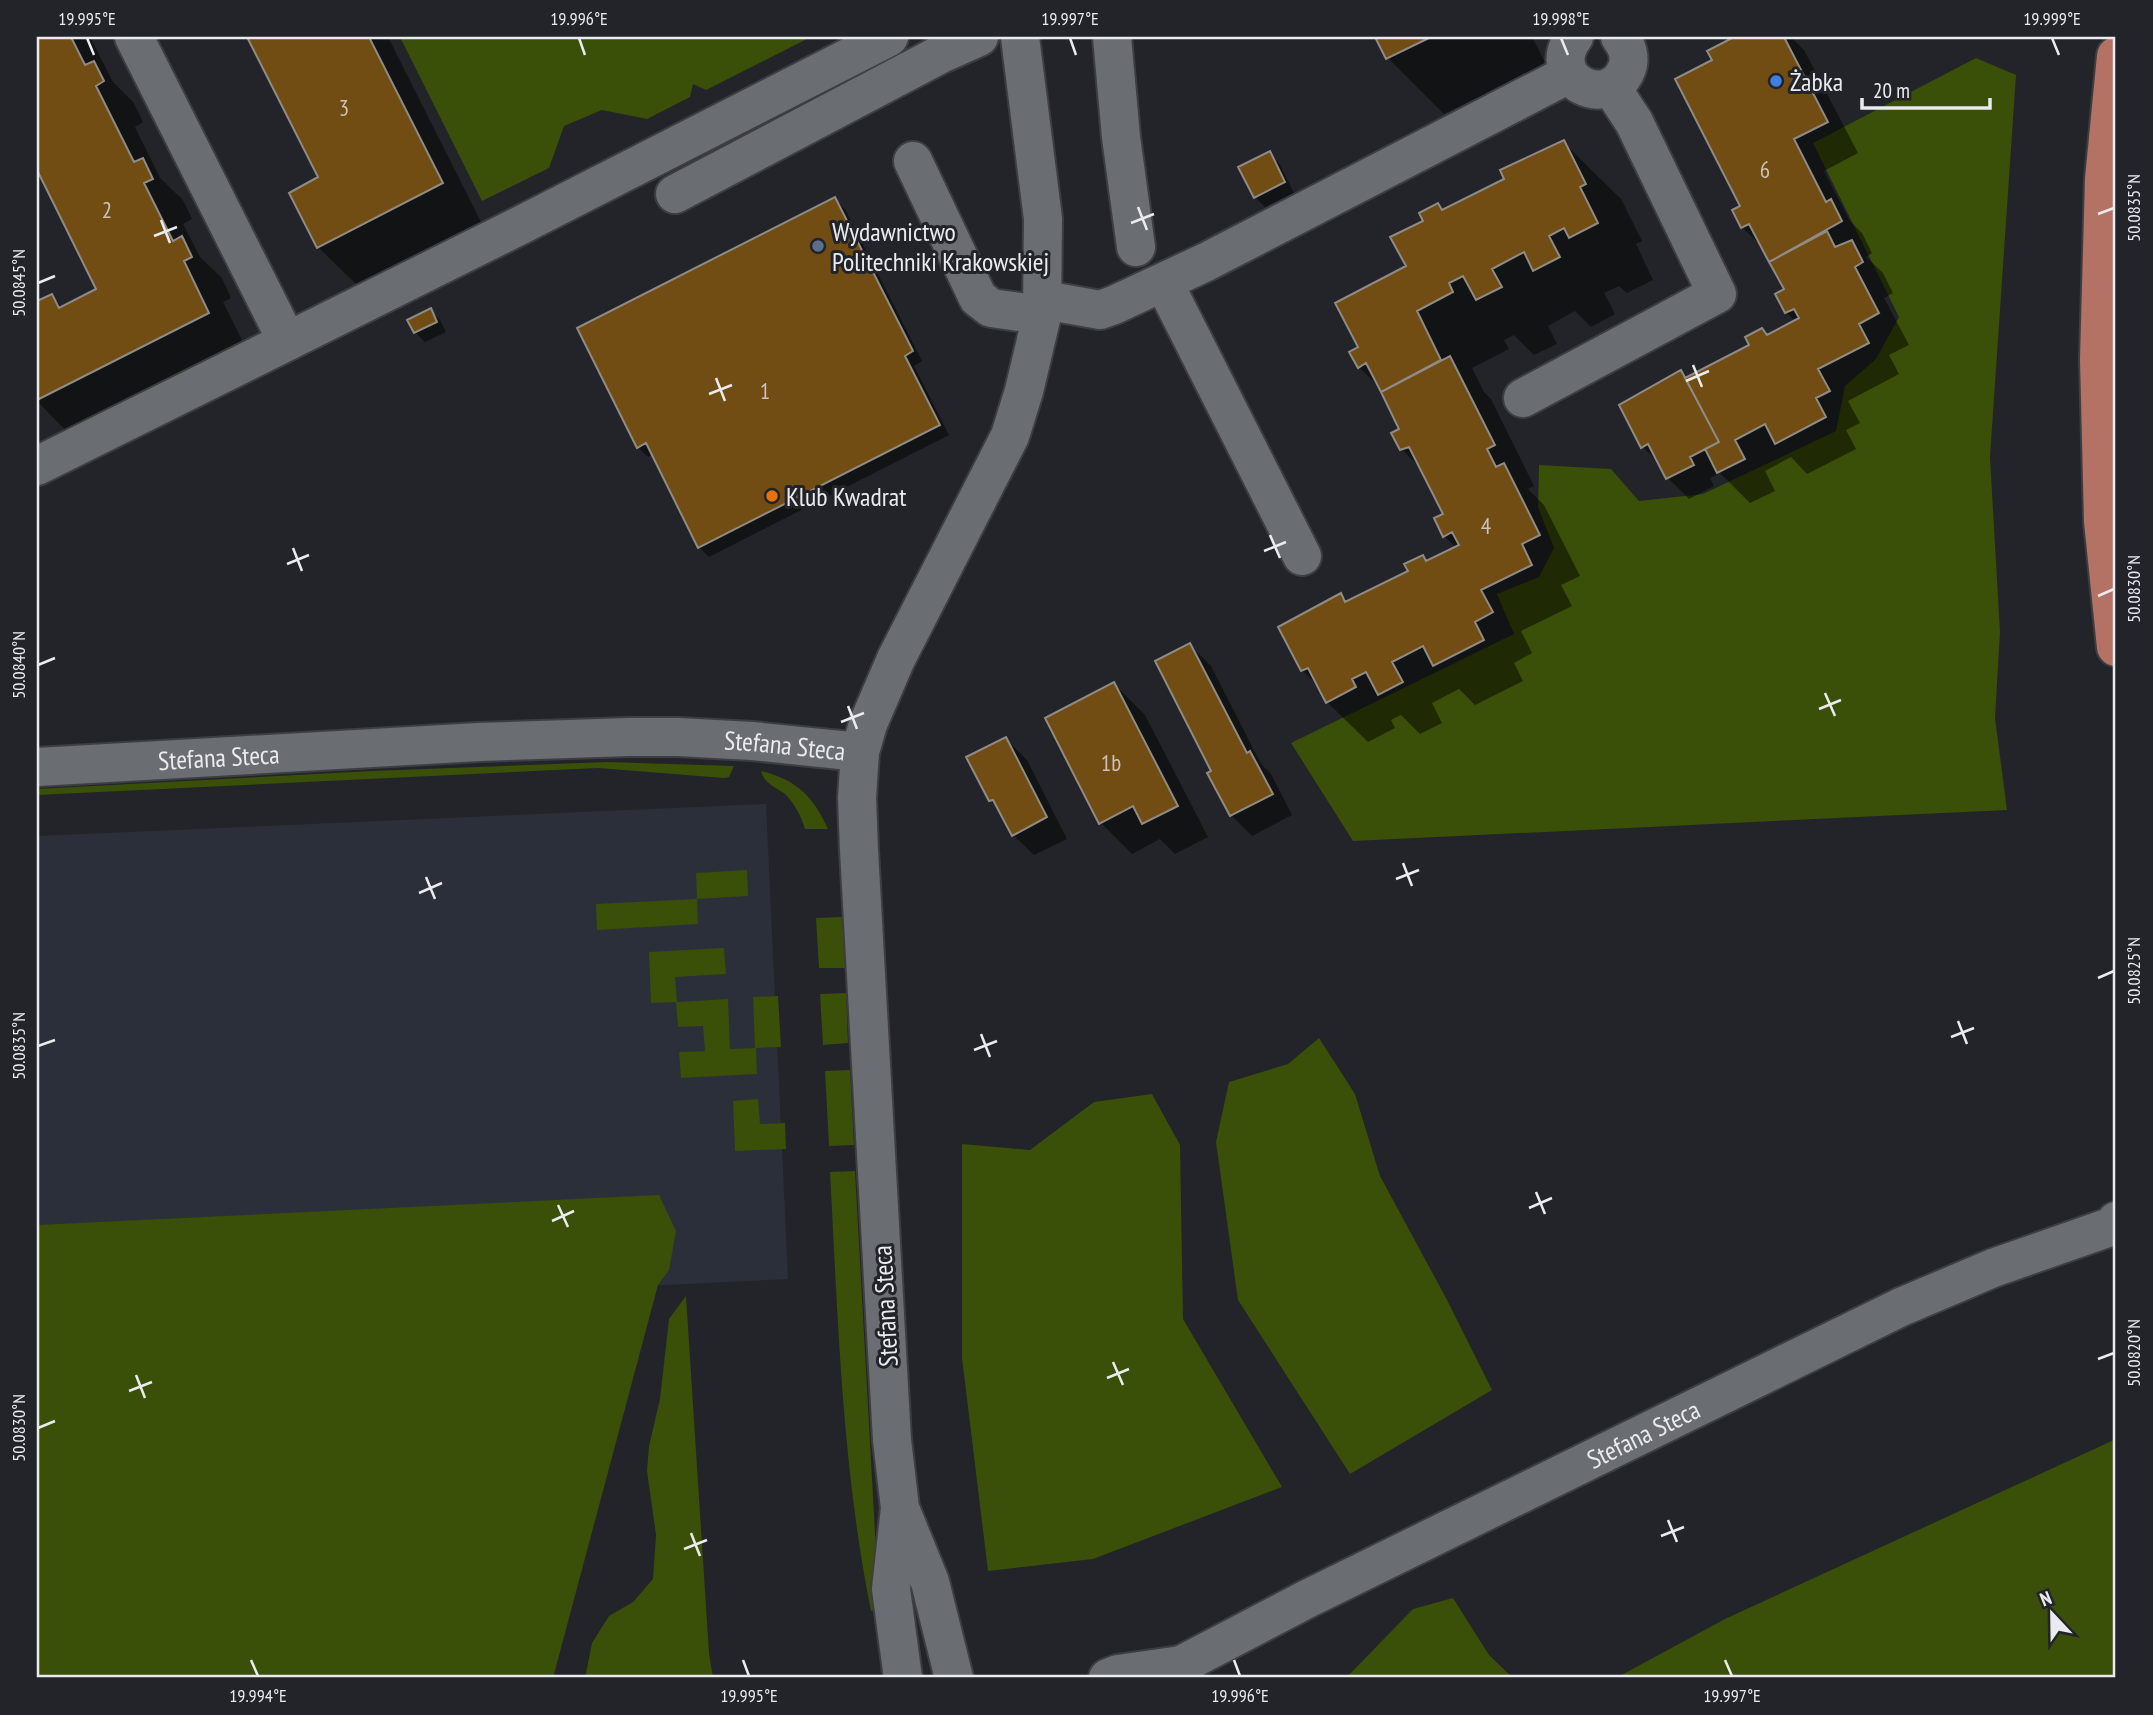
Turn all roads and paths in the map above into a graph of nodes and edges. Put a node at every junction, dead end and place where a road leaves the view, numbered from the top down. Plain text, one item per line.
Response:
1 (134, 37) edge
2 (889, 37) edge
3 (979, 37) edge
4 (1020, 37) edge
5 (1112, 37) edge
6 (1620, 37) edge
7 (1572, 55) edge
8 (2116, 56) edge
9 (1611, 87) junction
10 (913, 161) dead end
11 (675, 194) dead end
12 (1136, 247) dead end
13 (1164, 283) junction
14 (1043, 307) junction
15 (287, 341) junction
16 (1523, 398) dead end
17 (37, 466) edge
18 (1303, 556) dead end
19 (2116, 647) edge
20 (860, 752) junction
21 (37, 767) edge
22 (2115, 1225) edge
23 (900, 1508) junction
24 (1174, 1672) edge
25 (903, 1678) edge
26 (954, 1678) edge
27 (1108, 1678) edge

1 - 15 street
2 - 15 street
3 - 11 street
4 - 14 street
5 - 12 street
6 - 9 street
7 - 9 street
7 - 13 street
8 - 19 main road
9 - 16 street
10 - 14 street
13 - 14 street
13 - 18 street
14 - 20 street
15 - 17 street
20 - 21 street, Stefana Steca
20 - 23 street, Stefana Steca
22 - 24 street, Stefana Steca
23 - 25 street, Stefana Steca
23 - 26 street, Stefana Steca
24 - 27 street, Stefana Steca

